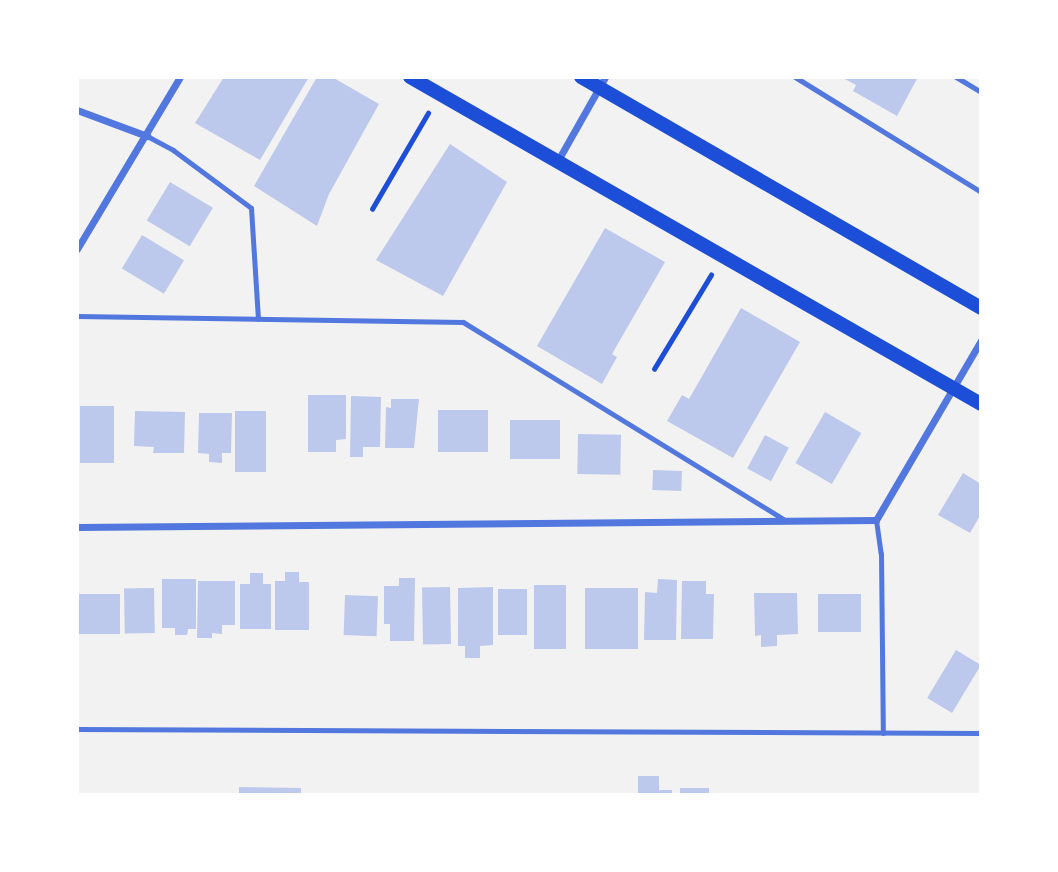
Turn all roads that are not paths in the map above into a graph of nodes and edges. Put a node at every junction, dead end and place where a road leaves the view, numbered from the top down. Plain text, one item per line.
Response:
1 (180, 77) edge
2 (410, 77) edge
3 (581, 77) edge
4 (795, 77) edge
5 (956, 77) edge
6 (601, 82) edge
7 (981, 92) edge
8 (79, 110) edge
9 (147, 136) junction
10 (556, 164) junction
11 (981, 192) edge
12 (77, 249) edge
13 (981, 308) edge
14 (77, 316) edge
15 (258, 319) junction
16 (981, 340) edge
17 (954, 389) junction
18 (981, 404) edge
19 (876, 520) junction
20 (789, 522) junction
21 (77, 527) edge
22 (77, 729) edge
23 (884, 733) junction
24 (981, 733) edge

1 - 9 street
2 - 10 main road
3 - 6 main road
4 - 11 lane
5 - 7 lane
6 - 10 street
6 - 13 main road
8 - 9 street
9 - 12 street
9 - 15 lane
10 - 17 main road
14 - 15 lane
15 - 20 lane
16 - 17 street
17 - 18 main road
17 - 19 street
19 - 20 street
19 - 23 lane
20 - 21 street
22 - 23 lane
23 - 24 lane

